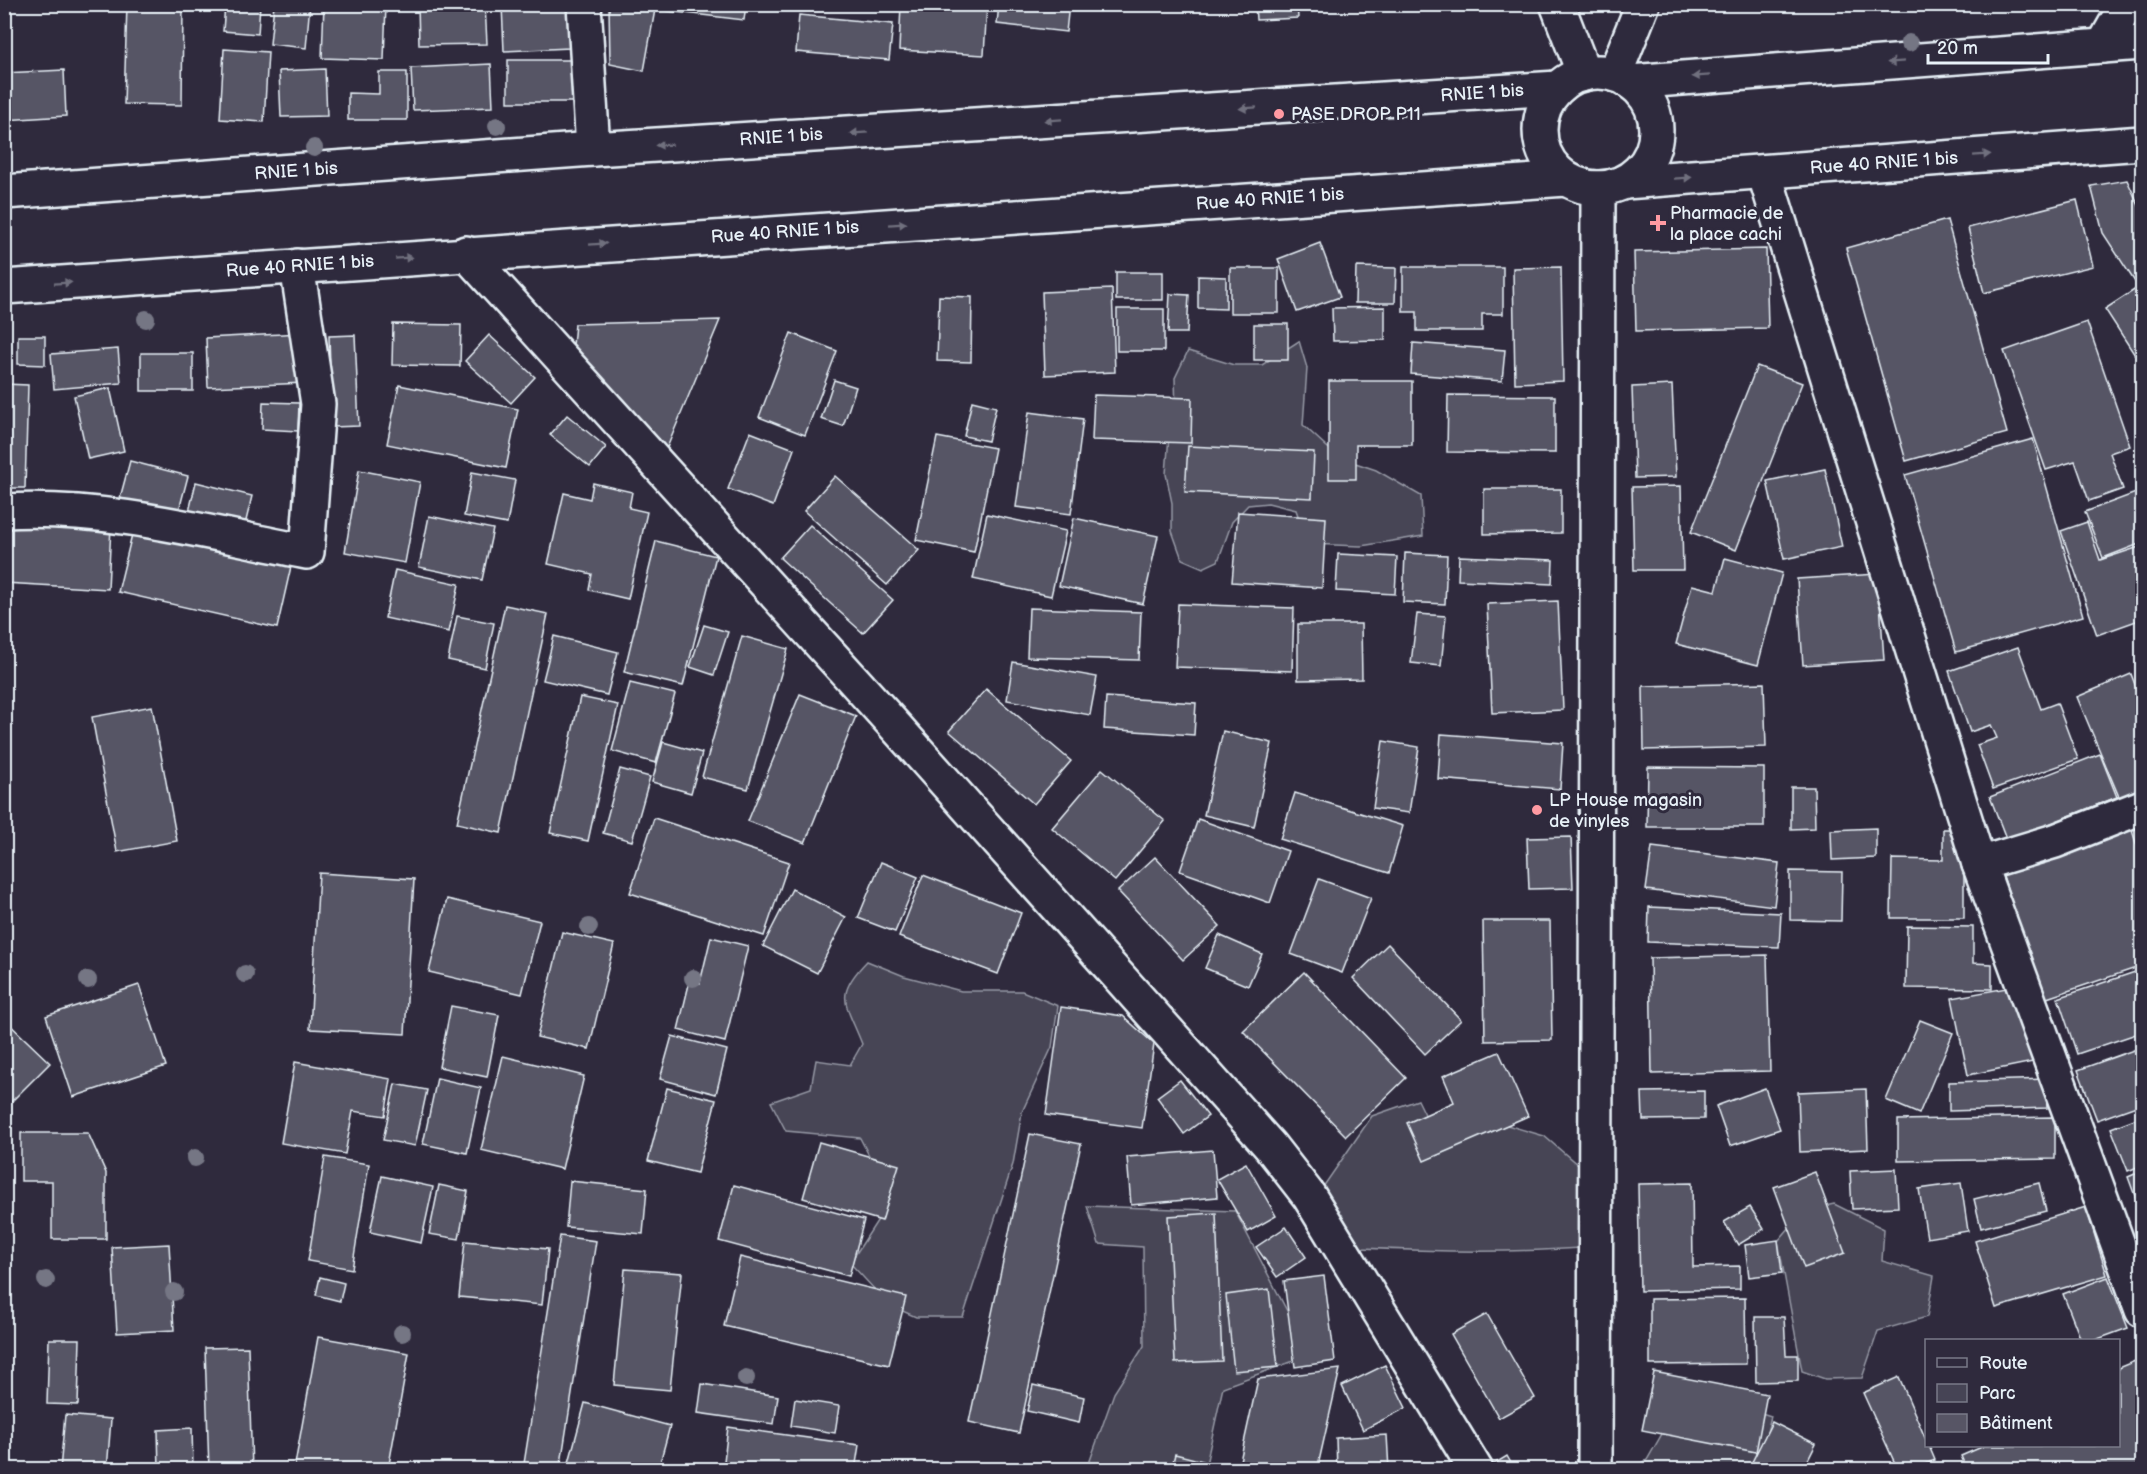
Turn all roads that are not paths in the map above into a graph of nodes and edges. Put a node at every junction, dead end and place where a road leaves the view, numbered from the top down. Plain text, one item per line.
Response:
1 (584, 4) edge
2 (1557, 4) edge
3 (1643, 4) edge
4 (2127, 4) edge
5 (2142, 43) edge
6 (2103, 46) junction
7 (1597, 80) junction
8 (2142, 143) edge
9 (593, 149) junction
10 (1764, 172) junction
11 (1566, 179) junction
12 (1611, 185) junction
13 (4, 192) edge
14 (466, 254) junction
15 (297, 266) junction
16 (4, 287) edge
17 (4, 512) edge
18 (2142, 807) edge
19 (1979, 864) junction
20 (2142, 1310) edge
21 (1476, 1470) edge
22 (1595, 1470) edge

1 - 9 street
2 - 7 street
3 - 7 street
4 - 6 street
5 - 6 street
6 -> 7 street
7 -> 9 street, RNIE 1 bis
7 - 11 street
7 - 12 street
10 -> 8 street, Rue 40 RNIE 1 bis
9 - 13 street, RNIE 1 bis
12 -> 10 street, Rue 40 RNIE 1 bis
10 - 19 street
11 - 12 street
14 -> 11 street, Rue 40 RNIE 1 bis
12 - 22 street
15 -> 14 street, Rue 40 RNIE 1 bis
14 - 21 street
16 -> 15 street, Rue 40 RNIE 1 bis
15 - 17 street
18 - 19 street
19 - 20 street

